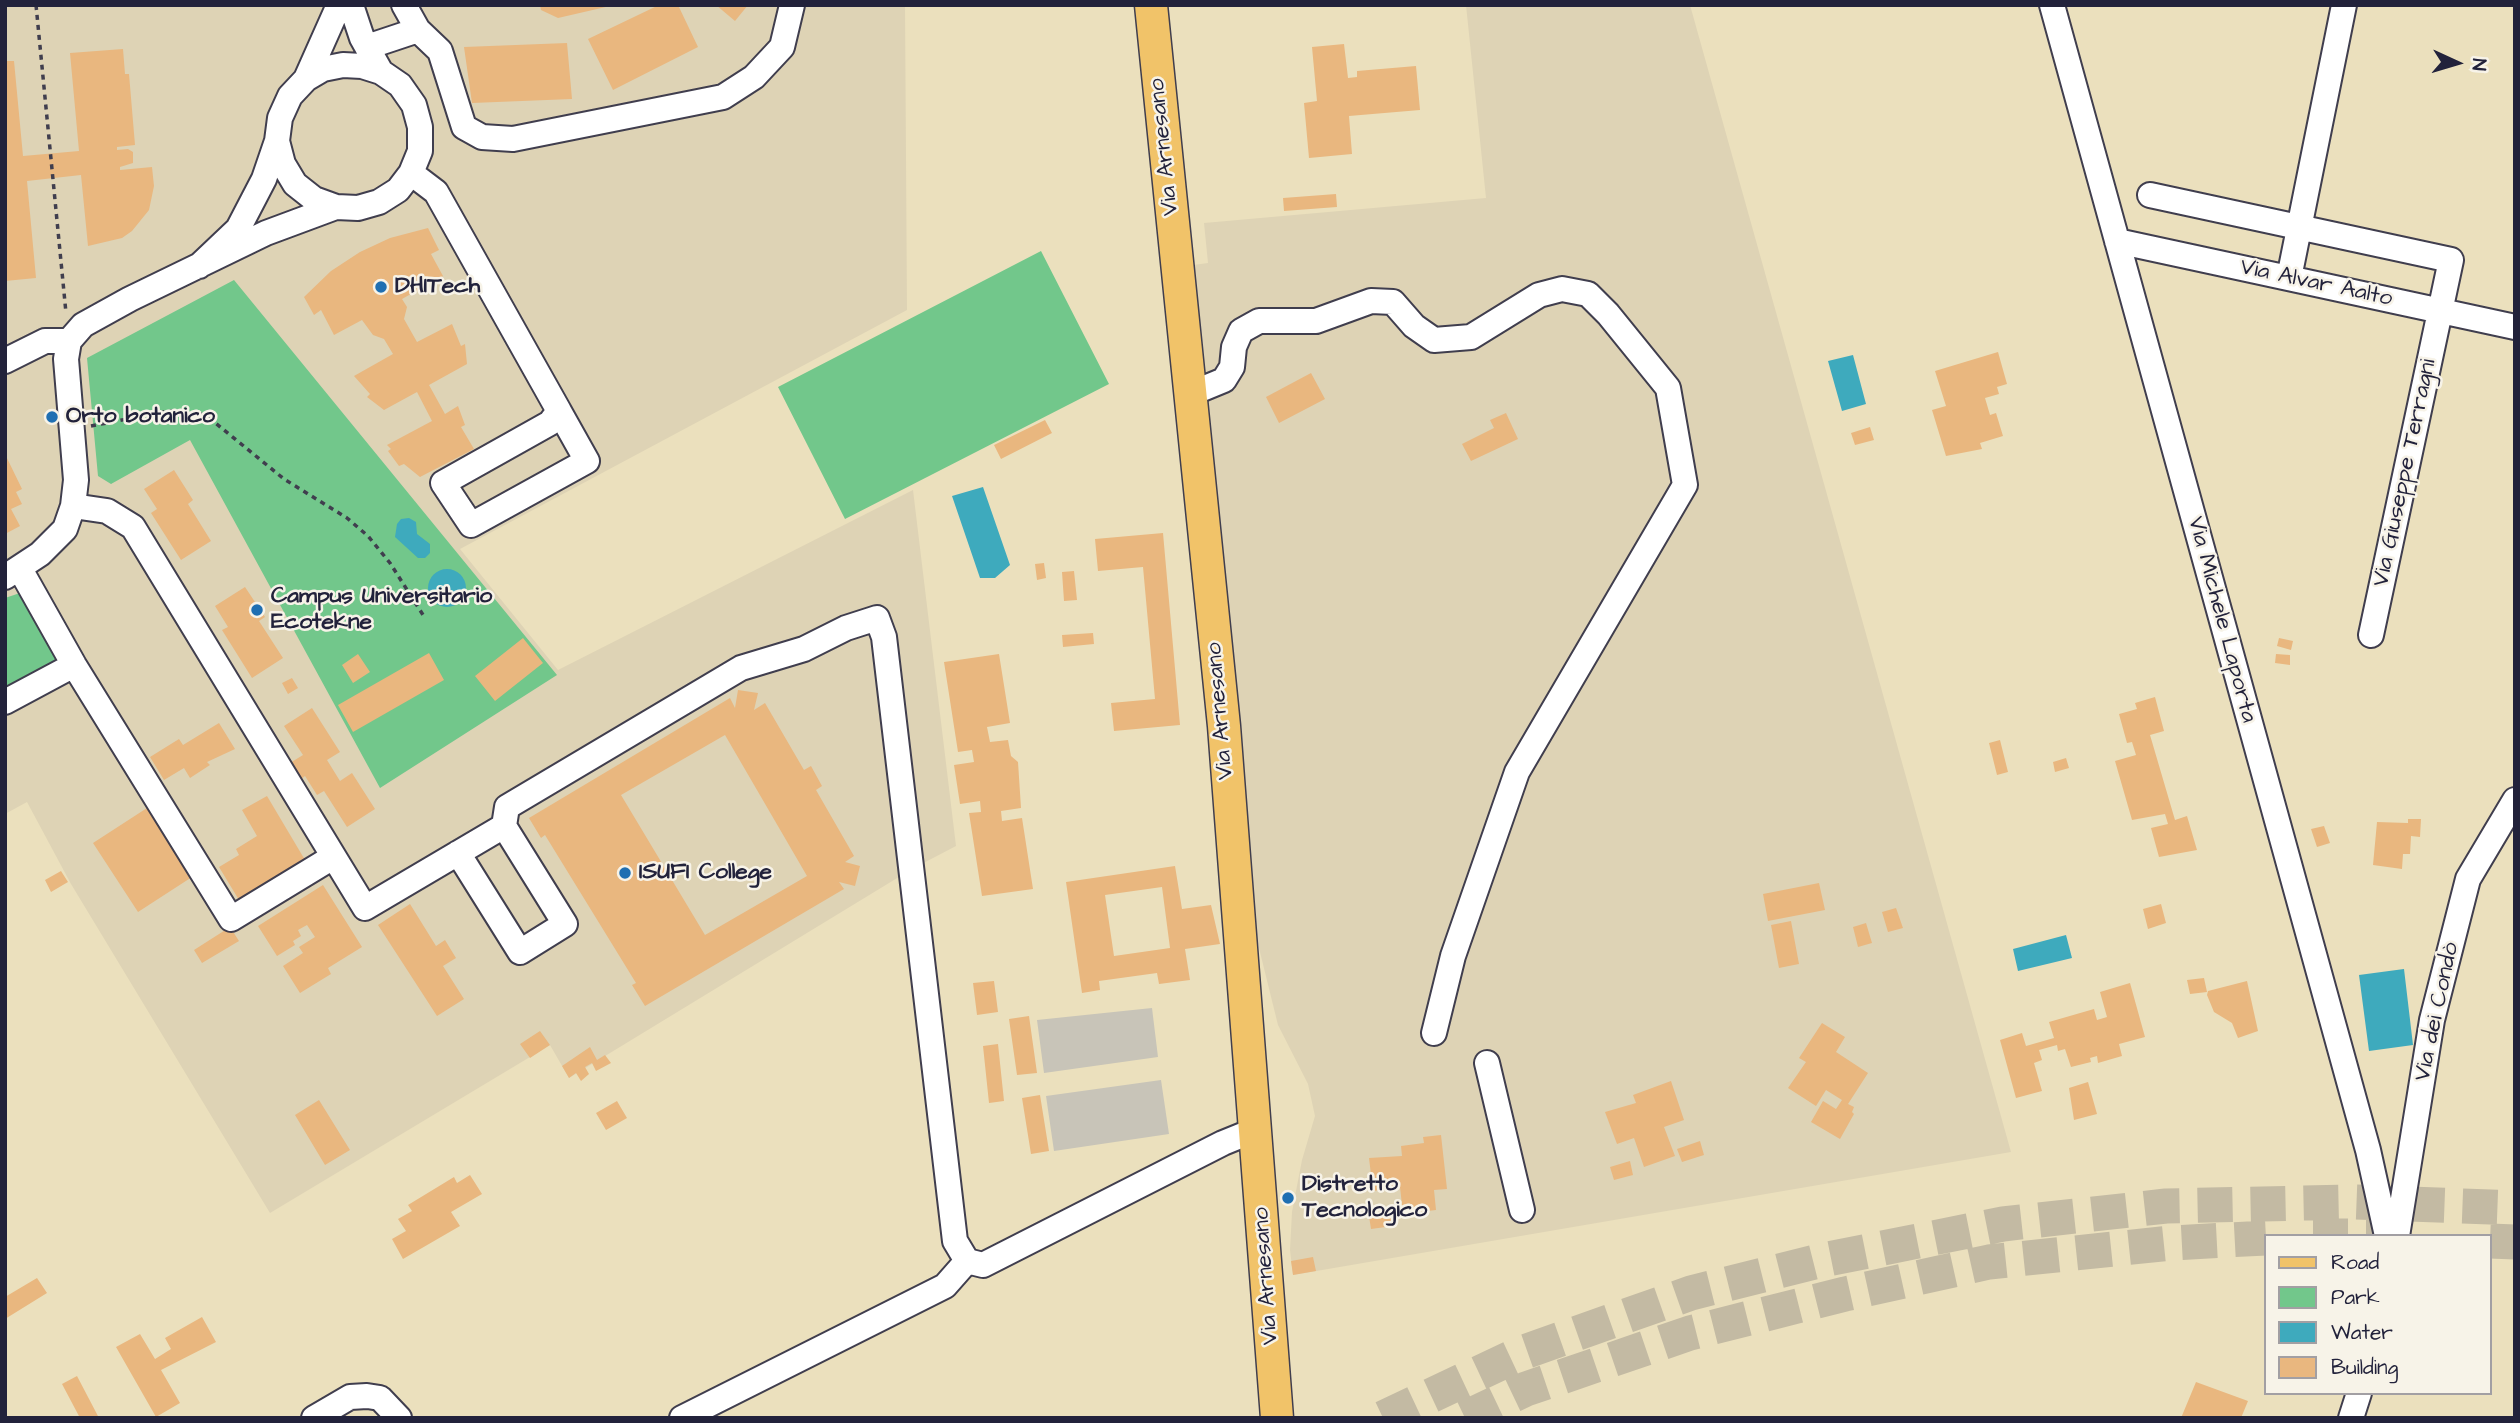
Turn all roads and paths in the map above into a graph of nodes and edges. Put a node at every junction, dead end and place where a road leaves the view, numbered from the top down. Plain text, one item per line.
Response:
1 (36, 5) edge
2 (339, 5) edge
3 (351, 5) edge
4 (404, 5) edge
5 (792, 5) edge
6 (1151, 5) edge
7 (2052, 5) edge
8 (2344, 5) edge
9 (418, 30) junction
10 (367, 47) junction
11 (381, 72) junction
12 (306, 79) junction
13 (278, 141) junction
14 (411, 173) junction
15 (2150, 195) dead end
16 (336, 207) junction
17 (2299, 227) junction
18 (2117, 241) junction
19 (199, 266) junction
20 (2289, 278) junction
21 (2440, 310) junction
22 (2515, 327) edge
23 (69, 341) junction
24 (5, 361) edge
25 (1190, 394) junction
26 (559, 411) junction
27 (72, 430) junction
28 (74, 506) junction
29 (13, 573) edge
30 (425, 618) dead end
31 (2371, 635) dead end
32 (74, 665) junction
33 (5, 702) edge
34 (2515, 800) edge
35 (504, 826) junction
36 (458, 853) junction
37 (333, 857) junction
38 (1434, 1033) dead end
39 (1487, 1063) dead end
40 (1255, 1130) junction
41 (1522, 1210) dead end
42 (2387, 1234) edge
43 (2397, 1234) edge
44 (967, 1261) junction
45 (2358, 1395) edge
46 (314, 1418) edge
47 (399, 1418) edge
48 (682, 1418) edge
49 (1278, 1418) edge
50 (2351, 1418) edge

1 - 23 path
2 - 12 street
3 - 10 street
4 - 9 street
5 - 9 street
6 - 25 main road, Via Arnesano
7 - 18 street, Via Michele Laporta
8 - 17 street
9 - 10 street
10 - 11 street
11 - 12 street
11 - 14 street
12 - 13 street
13 - 16 street
13 - 19 street
14 - 16 street
14 - 26 street
15 - 17 street
16 - 19 street
17 - 20 street
17 - 21 street, Via Giuseppe Terragni
18 - 20 street, Via Alvar Aalto
18 - 42 street, Via Michele Laporta
19 - 23 street
20 - 21 street, Via Alvar Aalto
21 - 22 street, Via Alvar Aalto
21 - 31 street, Via Giuseppe Terragni
23 - 24 street
23 - 27 street
25 - 38 street
25 - 40 main road, Via Arnesano
26 - 26 street
27 - 28 street
27 - 30 path
28 - 29 street
28 - 37 street
29 - 32 street
32 - 33 street
32 - 37 street
34 - 43 street, Via dei Condò
35 - 36 street
35 - 36 street
35 - 44 street
36 - 37 street
39 - 41 street
40 - 44 street
40 - 49 main road, Via Arnesano
44 - 48 street
45 - 50 street
46 - 47 street

